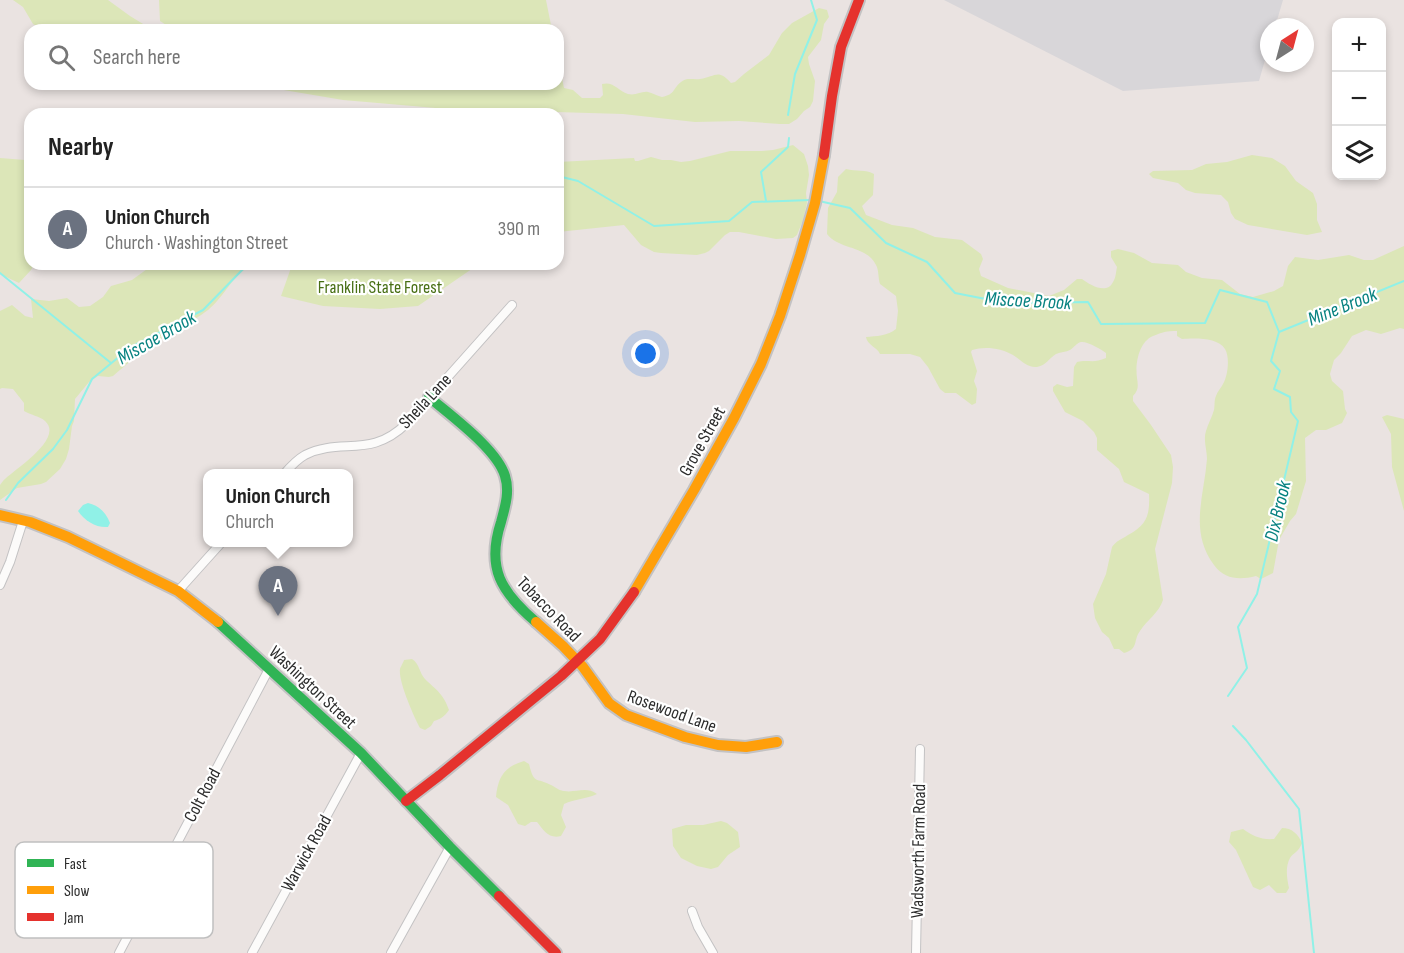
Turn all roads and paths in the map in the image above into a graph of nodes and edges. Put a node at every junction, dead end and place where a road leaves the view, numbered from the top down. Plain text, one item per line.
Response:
1 (859, 0) edge
2 (512, 305) dead end
3 (429, 397) junction
4 (289, 469) edge
5 (0, 515) edge
6 (23, 520) junction
7 (218, 547) edge
8 (0, 585) edge
9 (178, 591) junction
10 (577, 661) junction
11 (269, 669) junction
12 (777, 742) dead end
13 (920, 749) dead end
14 (361, 753) junction
15 (406, 801) junction
16 (178, 842) edge
17 (450, 847) junction
18 (692, 911) dead end
19 (127, 938) edge
20 (119, 953) edge
21 (252, 953) edge
22 (391, 953) edge
23 (556, 953) edge
24 (713, 953) edge
25 (916, 953) edge

1 - 10 main road, Grove Street
2 - 3 street, Sheila Lane
3 - 4 street, Sheila Lane
3 - 10 main road, Tobacco Road
5 - 6 main road, Washington Street
6 - 8 street
6 - 9 main road, Washington Street
7 - 9 street
9 - 11 main road, Washington Street
10 - 12 main road, Rosewood Lane
10 - 15 main road, Grove Street
11 - 14 main road, Washington Street
11 - 16 street, Colt Road
13 - 25 street, Wadsworth Farm Road
14 - 15 main road, Washington Street
14 - 21 street, Warwick Road
15 - 17 main road, Washington Street
17 - 22 street
17 - 23 main road, Washington Street
18 - 24 street
19 - 20 street, Colt Road

